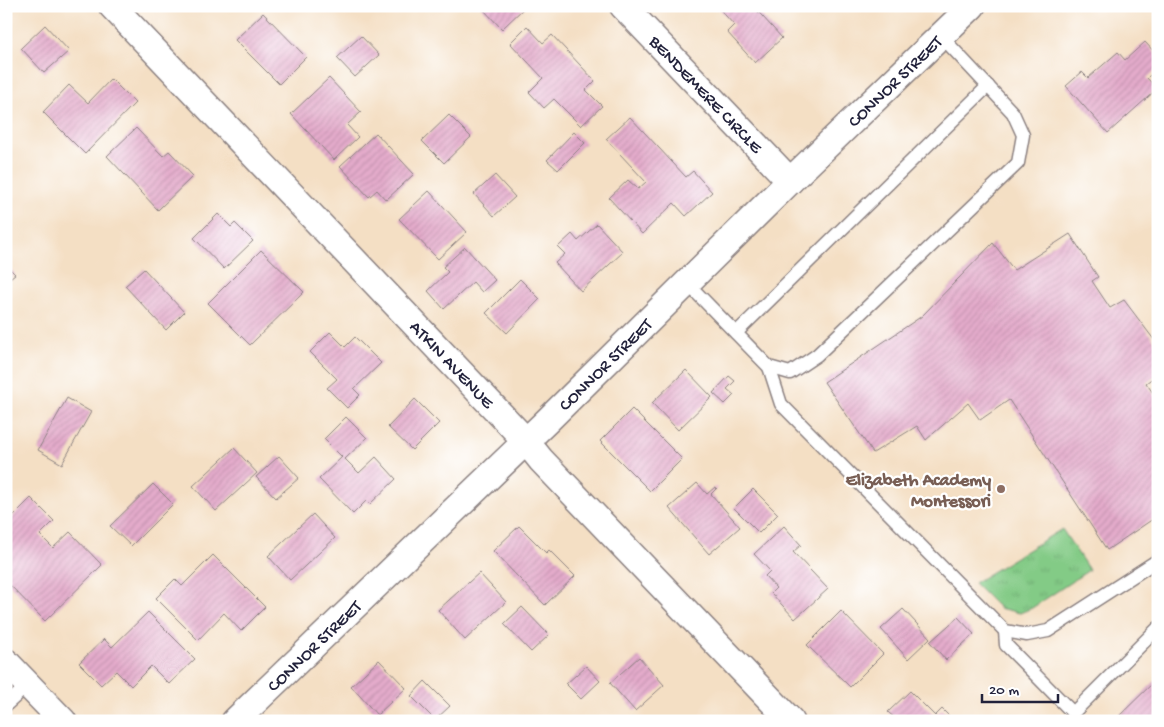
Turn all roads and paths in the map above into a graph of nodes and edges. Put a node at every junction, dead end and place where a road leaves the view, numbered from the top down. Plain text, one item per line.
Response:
1 (112, 6) edge
2 (624, 6) edge
3 (972, 6) edge
4 (941, 36) junction
5 (988, 86) junction
6 (790, 180) junction
7 (687, 283) junction
8 (736, 333) junction
9 (770, 367) junction
10 (525, 440) junction
11 (1158, 560) edge
12 (1158, 628) edge
13 (1005, 631) junction
14 (6, 662) edge
15 (28, 685) junction
16 (6, 705) edge
17 (62, 721) edge
18 (235, 721) edge
19 (791, 721) edge

1 - 10 street, ATKIN AVENUE
2 - 6 street, BENDEMERE CIRCLE
3 - 4 street, CONNOR STREET
4 - 5 lane
4 - 6 street, CONNOR STREET
5 - 8 lane
5 - 9 lane
6 - 7 street, CONNOR STREET
7 - 8 lane
7 - 10 street, CONNOR STREET
8 - 9 lane
9 - 13 lane
10 - 18 street, CONNOR STREET
10 - 19 street, ATKIN AVENUE
11 - 13 lane
12 - 13 lane
14 - 15 street
15 - 16 lane
15 - 17 street

